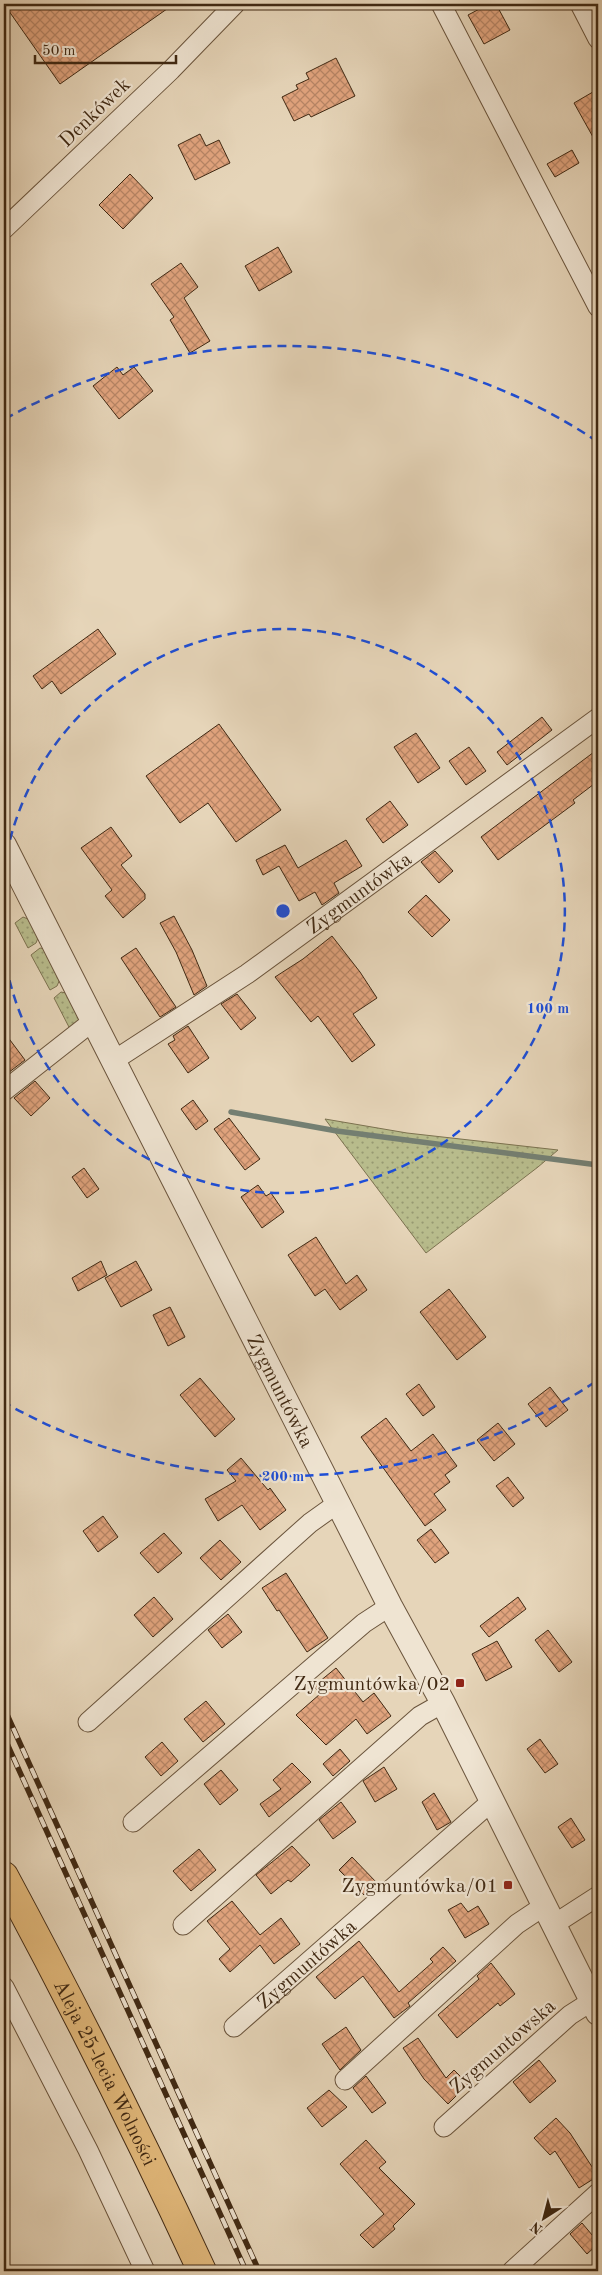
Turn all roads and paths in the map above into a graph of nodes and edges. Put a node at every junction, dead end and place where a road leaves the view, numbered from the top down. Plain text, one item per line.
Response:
1 (235, 4) edge
2 (441, 4) edge
3 (580, 4) edge
4 (598, 39) edge
5 (4, 229) edge
6 (598, 308) edge
7 (598, 718) edge
8 (4, 845) edge
9 (93, 1021) junction
10 (113, 1061) junction
11 (4, 1092) edge
12 (338, 1503) junction
13 (390, 1606) junction
14 (443, 1703) junction
15 (88, 1722) dead end
16 (492, 1801) junction
17 (133, 1822) dead end
18 (4, 1876) edge
19 (598, 1896) edge
20 (549, 1916) junction
21 (183, 1925) dead end
22 (4, 1987) edge
23 (595, 2007) edge
24 (234, 2027) dead end
25 (344, 2080) dead end
26 (444, 2127) dead end
27 (598, 2193) edge
28 (144, 2271) edge
29 (202, 2271) edge
30 (512, 2271) edge

1 - 5 street, Denkówek
2 - 6 street
3 - 4 street
7 - 10 street, Zygmuntówka
8 - 9 street, Zygmuntówka
9 - 10 street, Zygmuntówka
9 - 11 street
10 - 12 street, Zygmuntówka
12 - 13 street, Zygmuntówka
12 - 15 street
13 - 14 street, Zygmuntówka
13 - 17 street
14 - 16 street, Zygmuntówka
14 - 21 street
16 - 20 street, Zygmuntówka
16 - 24 street, Zygmuntówka
18 - 29 main road, Aleja 25-lecia Wolności
19 - 20 street
20 - 23 street, Zygmuntówka
20 - 25 street
22 - 28 street
23 - 26 street, Zygmuntowska
27 - 30 street

